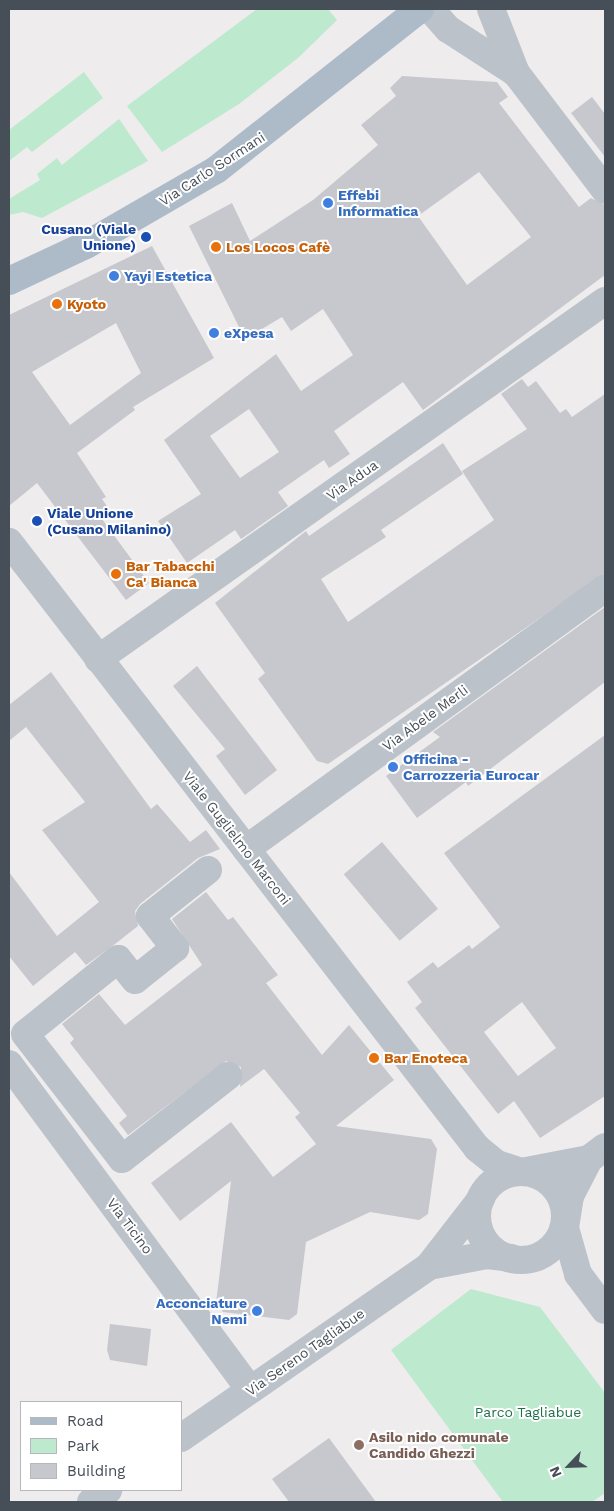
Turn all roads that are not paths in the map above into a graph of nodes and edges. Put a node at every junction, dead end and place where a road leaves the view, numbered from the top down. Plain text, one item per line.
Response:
1 (420, 9) edge
2 (430, 9) edge
3 (491, 9) edge
4 (516, 73) junction
5 (605, 190) edge
6 (9, 281) edge
7 (605, 301) edge
8 (9, 542) edge
9 (605, 588) edge
10 (98, 659) junction
11 (246, 849) junction
12 (208, 870) dead end
13 (9, 1064) edge
14 (228, 1076) dead end
15 (466, 1134) junction
16 (597, 1153) edge
17 (522, 1172) junction
18 (479, 1203) junction
19 (564, 1219) junction
20 (515, 1258) junction
21 (429, 1266) junction
22 (578, 1274) junction
23 (605, 1310) edge
24 (250, 1390) junction
25 (182, 1437) edge
26 (107, 1491) edge
27 (91, 1502) edge

1 - 6 main road, Via Carlo Sormani
2 - 4 street
3 - 4 street
4 - 5 street
7 - 10 street, Via Adua
8 - 10 street, Viale Guglielmo Marconi
9 - 11 street, Via Abele Merli
10 - 11 street, Viale Guglielmo Marconi
11 - 15 street, Viale Guglielmo Marconi
12 - 14 street
13 - 24 street, Via Ticino
15 - 17 street, Viale Guglielmo Marconi
15 - 18 street, Viale Guglielmo Marconi
16 - 17 street
16 - 19 street
17 - 18 street
17 - 19 street
18 - 20 street
18 - 21 street, Via Sereno Tagliabue
19 - 20 street
19 - 22 street
20 - 21 street, Via Sereno Tagliabue
20 - 22 street
21 - 24 street, Via Sereno Tagliabue
22 - 23 street
24 - 25 street, Via Sereno Tagliabue
26 - 27 street

